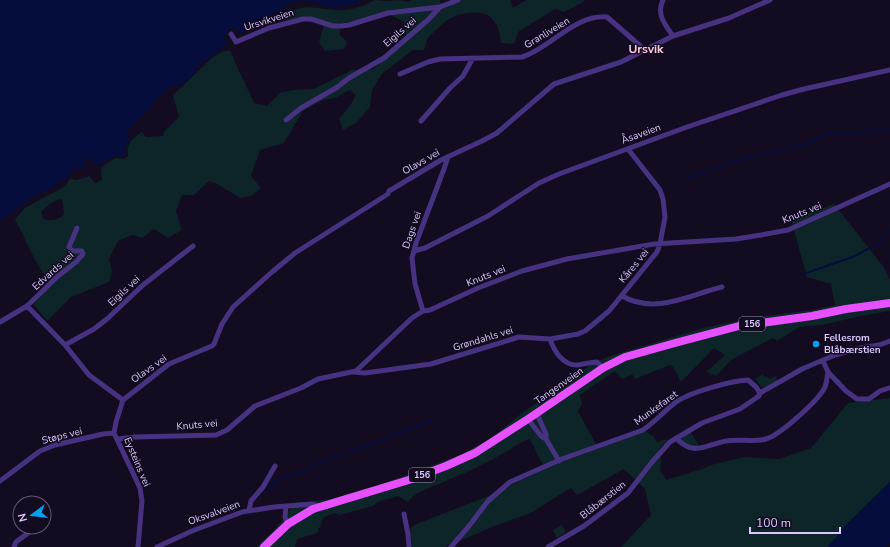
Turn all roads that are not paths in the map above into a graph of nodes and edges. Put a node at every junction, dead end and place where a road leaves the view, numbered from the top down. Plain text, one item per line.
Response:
1 (458, 0) edge
2 (663, 0) edge
3 (770, 0) edge
4 (440, 7) junction
5 (231, 34) dead end
6 (673, 36) junction
7 (645, 50) junction
8 (473, 58) junction
9 (890, 70) edge
10 (400, 74) dead end
11 (286, 120) dead end
12 (421, 120) dead end
13 (628, 149) junction
14 (448, 157) junction
15 (890, 184) edge
16 (77, 228) dead end
17 (660, 244) junction
18 (193, 246) dead end
19 (414, 251) junction
20 (722, 287) dead end
21 (622, 296) junction
22 (890, 303) edge
23 (28, 306) junction
24 (424, 311) junction
25 (0, 322) edge
26 (550, 339) junction
27 (890, 341) edge
28 (65, 345) junction
29 (824, 361) junction
30 (603, 368) junction
31 (354, 372) junction
32 (828, 372) junction
33 (889, 388) edge
34 (760, 393) junction
35 (123, 400) junction
36 (536, 414) junction
37 (528, 419) junction
38 (114, 433) junction
39 (676, 438) junction
40 (118, 439) junction
41 (546, 440) junction
42 (559, 461) junction
43 (275, 466) dead end
44 (0, 481) edge
45 (286, 506) junction
46 (319, 506) junction
47 (249, 510) junction
48 (404, 514) dead end
49 (288, 524) junction
50 (25, 535) edge
51 (14, 547) edge
52 (138, 547) edge
53 (157, 547) edge
54 (264, 547) edge
55 (409, 547) edge
56 (451, 547) edge
57 (548, 547) edge

1 - 4 street, Ursvikveien
2 - 6 street
3 - 6 street, Olavs vei
4 - 5 street, Ursvikveien
4 - 11 street, Eigils vei
6 - 7 street, Olavs vei
7 - 8 street, Granliveien
7 - 14 street, Olavs vei
8 - 10 street, Granliveien
8 - 12 street
9 - 13 street, Åsaveien
13 - 17 street, Kåres vei
13 - 19 street, Åsaveien
14 - 19 street, Dags vei
14 - 35 street, Olavs vei
15 - 17 street, Knuts vei
16 - 23 street, Edvards vei
17 - 21 street, Kåres vei
17 - 24 street, Knuts vei
18 - 28 street, Eigils vei
19 - 24 street, Dags vei
20 - 21 street
21 - 26 street, Kåres vei
22 - 30 main road, Tangenveien / 156
23 - 25 street, Edvards vei
23 - 28 street
24 - 31 street, Knuts vei
26 - 30 street
26 - 31 street, Grøndahls vei
27 - 29 street, Blåbærstien
28 - 35 street
29 - 32 street
29 - 34 street, Blåbærstien
30 - 36 main road, Tangenveien / 156
31 - 40 street, Knuts vei
32 - 33 street
32 - 39 street
34 - 39 street, Blåbærstien
34 - 42 street, Munkefaret
35 - 38 street, Eysteins vei
36 - 37 main road, Tangenveien / 156
36 - 41 street
37 - 41 street
37 - 46 main road, Tangenveien / 156
38 - 40 street, Eysteins vei
38 - 44 street, Støps vei
39 - 57 street, Blåbærstien
40 - 52 street, Eysteins vei
41 - 42 street
42 - 56 street, Munkefaret
43 - 47 street
45 - 46 street, Oksvalveien
45 - 47 street, Oksvalveien
45 - 49 street
46 - 49 main road, Tangenveien / 156
47 - 53 street, Oksvalveien
48 - 55 street
49 - 54 main road, Tangenveien / 156
50 - 51 street

